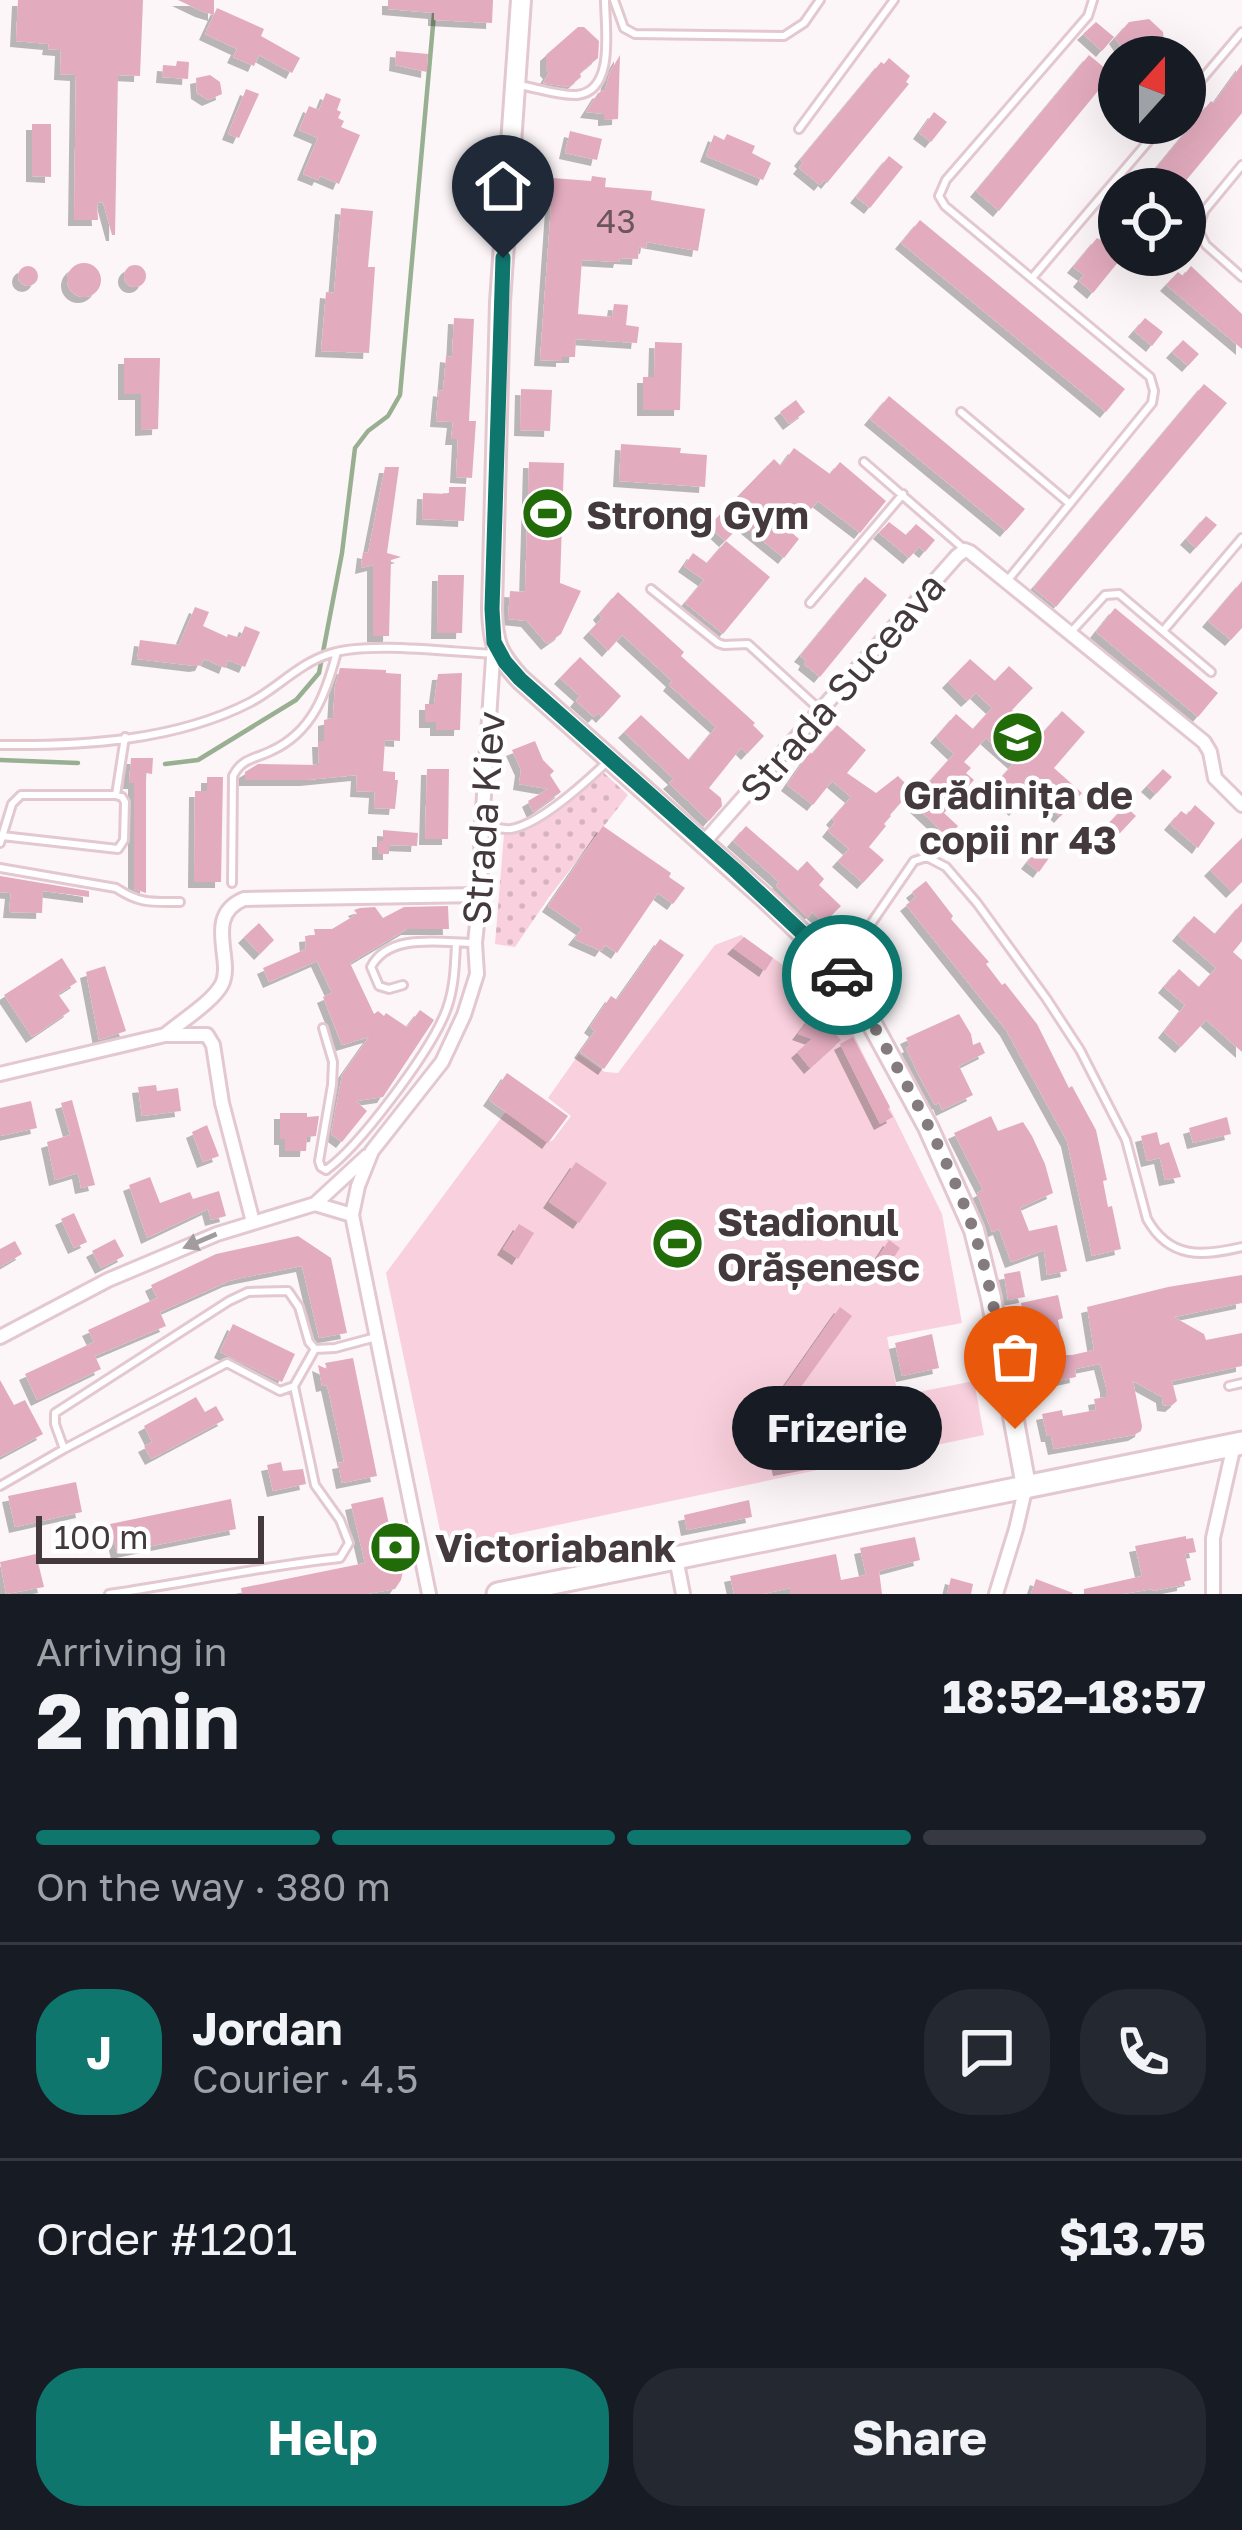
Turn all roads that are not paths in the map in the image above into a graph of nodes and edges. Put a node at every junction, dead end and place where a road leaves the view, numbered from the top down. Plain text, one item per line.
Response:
1 (521, 0) edge
2 (609, 0) edge
3 (820, 0) edge
4 (894, 0) edge
5 (1093, 0) edge
6 (1242, 32) edge
7 (1206, 74) edge
8 (515, 84) junction
9 (799, 129) dead end
10 (1146, 144) edge
11 (1242, 165) edge
12 (1242, 277) edge
13 (1032, 278) junction
14 (961, 412) dead end
15 (864, 462) dead end
16 (903, 494) junction
17 (1070, 504) junction
18 (1242, 538) edge
19 (965, 550) junction
20 (1007, 581) junction
21 (651, 589) dead end
22 (810, 602) dead end
23 (1163, 631) junction
24 (1069, 634) junction
25 (493, 648) junction
26 (333, 653) junction
27 (1211, 672) dead end
28 (822, 711) junction
29 (125, 737) junction
30 (0, 745) edge
31 (610, 760) junction
32 (116, 795) junction
33 (1242, 805) edge
34 (482, 825) junction
35 (1, 839) edge
36 (704, 842) junction
37 (0, 868) edge
38 (232, 883) dead end
39 (480, 895) junction
40 (180, 902) dead end
41 (456, 943) junction
42 (475, 943) junction
43 (839, 971) junction
44 (403, 985) dead end
45 (323, 1028) dead end
46 (165, 1035) junction
47 (0, 1074) edge
48 (372, 1151) junction
49 (315, 1204) junction
50 (352, 1215) junction
51 (254, 1222) junction
52 (1242, 1247) edge
53 (0, 1337) edge
54 (376, 1337) junction
55 (315, 1349) junction
56 (1242, 1383) edge
57 (1228, 1386) dead end
58 (294, 1387) junction
59 (1238, 1444) edge
60 (64, 1449) junction
61 (0, 1486) edge
62 (1026, 1486) junction
63 (676, 1558) junction
64 (109, 1594) edge
65 (429, 1594) edge
66 (498, 1594) edge
67 (683, 1594) edge
68 (996, 1594) edge
69 (1213, 1594) edge

1 - 8 main road, Strada Kiev
2 - 3 lane
2 - 8 lane
4 - 9 lane
5 - 13 lane
6 - 7 lane
8 - 25 main road, Strada Kiev
10 - 13 lane
11 - 12 lane
13 - 17 lane
14 - 17 lane
15 - 16 lane
16 - 19 lane
16 - 22 lane
17 - 20 lane
18 - 23 lane
19 - 20 street, Strada Suceava
19 - 28 street, Strada Suceava
20 - 24 street, Strada Suceava
21 - 28 lane
23 - 24 lane
23 - 27 lane
24 - 33 street, Strada Suceava
25 - 26 lane
25 - 31 main road
25 - 34 street, Strada Kiev
26 - 29 lane
26 - 38 lane
28 - 36 street, Strada Suceava
29 - 30 lane
29 - 32 lane
31 - 34 lane
31 - 36 main road
32 - 35 lane
32 - 35 lane
34 - 39 street, Strada Kiev
36 - 43 main road
37 - 40 lane
39 - 42 street, Strada Kiev
39 - 46 street
41 - 42 lane
41 - 44 lane
41 - 45 lane
42 - 48 street, Strada Kiev
43 - 52 lane
43 - 62 main road
46 - 47 street
46 - 51 street
48 - 49 street
48 - 50 street, Strada Kiev
49 - 50 street
49 - 51 street
50 - 54 street, Strada Kiev
51 -> 53 street
54 - 55 lane
54 - 65 street, Strada Kiev
55 - 58 lane
55 - 60 lane
56 - 57 lane
58 - 60 lane
58 - 64 lane
59 - 62 main road
59 - 69 street
60 - 61 lane
62 - 63 main road
62 - 68 street
63 - 66 main road
63 - 67 street

